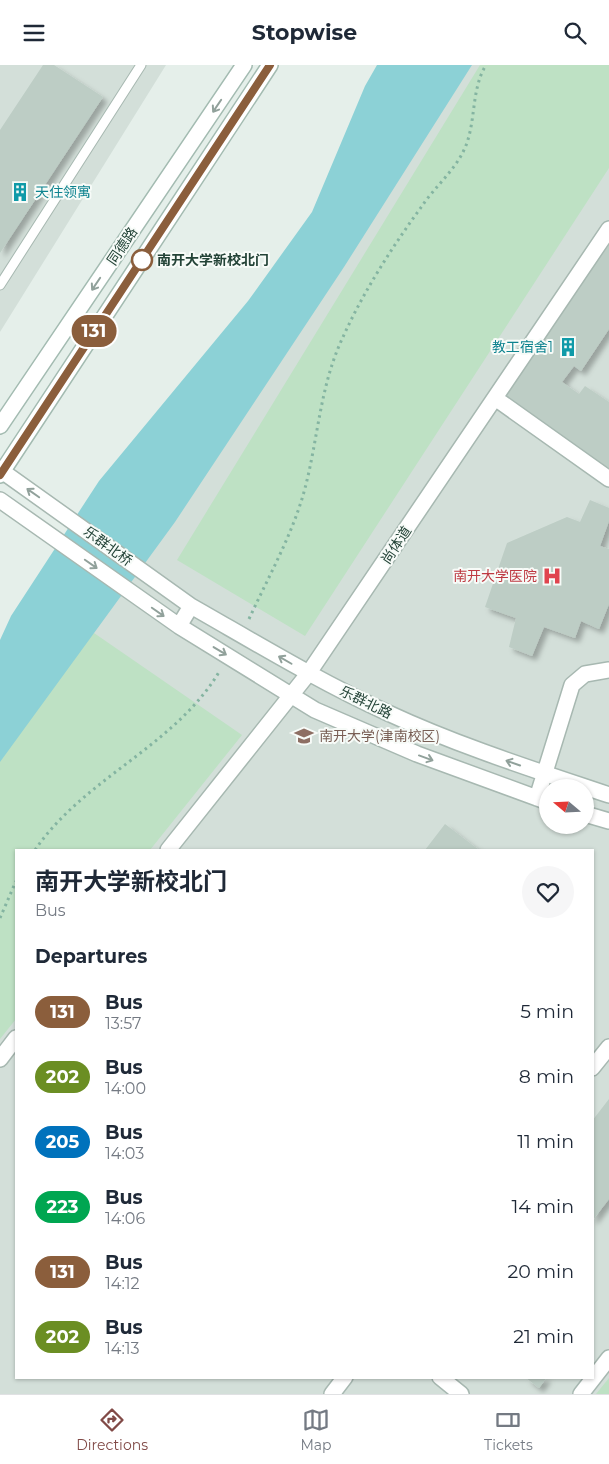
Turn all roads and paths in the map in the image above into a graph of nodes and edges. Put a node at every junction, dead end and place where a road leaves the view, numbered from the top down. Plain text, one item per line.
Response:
1 (141, 65) edge
2 (244, 65) edge
3 (270, 65) edge
4 (486, 65) edge
5 (609, 229) edge
6 (0, 285) edge
7 (495, 399) junction
8 (0, 426) edge
9 (1, 473) edge
10 (609, 479) edge
11 (0, 501) edge
12 (151, 577) joint
13 (138, 597) joint
14 (191, 606) junction
15 (179, 626) junction
16 (241, 635) junction
17 (228, 656) junction
18 (609, 670) edge
19 (308, 674) junction
20 (292, 696) junction
21 (545, 773) junction
22 (544, 779) edge
23 (609, 795) edge
24 (539, 799) edge
25 (594, 817) edge
26 (609, 821) edge
27 (36, 849) edge
28 (169, 849) edge
29 (15, 883) edge
30 (0, 918) edge
31 (15, 1043) edge
32 (609, 1047) edge
33 (0, 1059) edge
34 (594, 1066) edge
35 (609, 1358) edge
36 (594, 1377) edge
37 (343, 1379) edge
38 (442, 1379) edge
39 (592, 1379) edge
40 (332, 1394) edge
41 (461, 1394) edge
42 (580, 1394) edge

1 - 6 lane
2 -> 8 street, 同德路
3 - 9 street, 同德路
4 - 16 path
5 - 7 street, 尚体道
7 - 10 street
7 - 19 street, 尚体道
12 -> 9 street, 乐群北桥
11 -> 13 street, 乐群北桥
12 - 14 street, 乐群北路
13 -> 15 street, 乐群北路
14 - 15 street
14 - 16 street, 乐群北路
15 -> 17 street, 乐群北路
19 -> 16 street, 乐群北路
17 - 20 street, 乐群北路
17 - 27 path
18 - 21 street
19 - 20 street, 尚体道
21 -> 19 street, 乐群北路
20 -> 24 street, 乐群北路
20 - 28 street, 尚体道
21 - 22 street
21 - 23 street, 乐群北路
25 - 26 street
29 - 30 path
31 - 33 street
32 - 34 street
35 - 36 street
37 - 40 street
38 - 41 street
39 - 42 street

